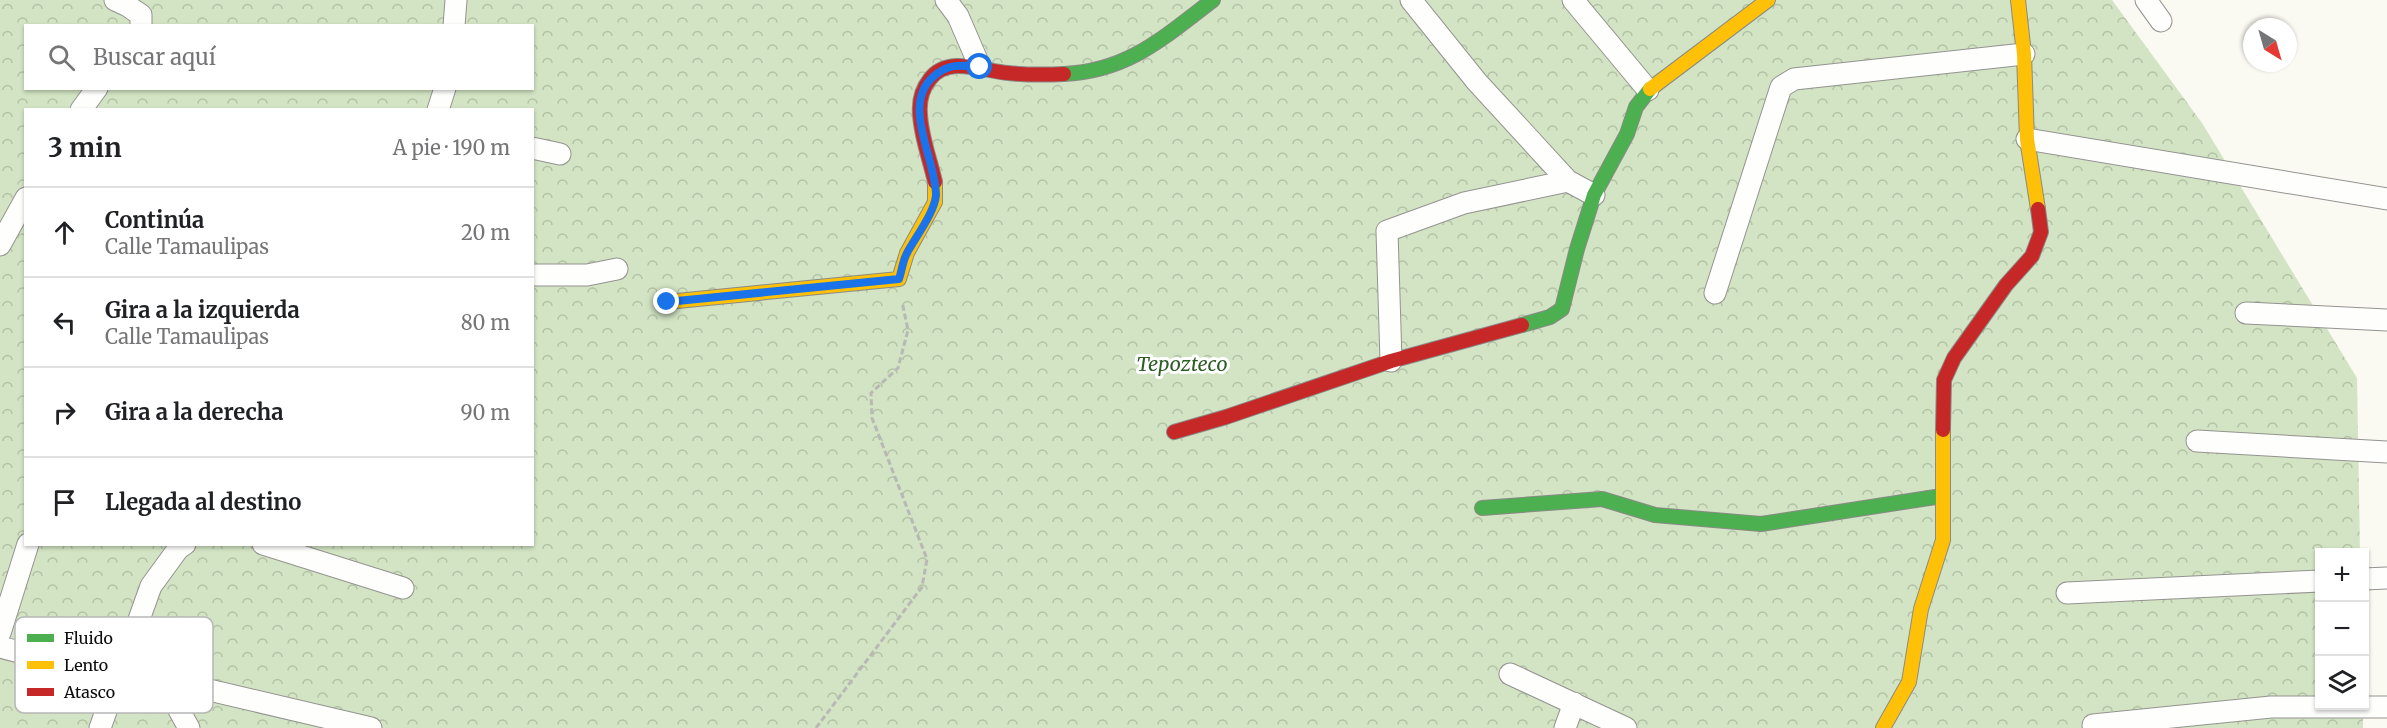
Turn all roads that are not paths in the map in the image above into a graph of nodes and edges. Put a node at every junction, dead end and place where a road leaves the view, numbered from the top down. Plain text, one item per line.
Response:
1 (115, 0) edge
2 (456, 0) edge
3 (946, 0) edge
4 (1213, 0) edge
5 (1411, 0) edge
6 (1573, 0) edge
7 (1768, 0) edge
8 (2018, 0) edge
9 (2146, 0) edge
10 (2160, 21) dead end
11 (141, 24) edge
12 (454, 24) edge
13 (2024, 54) junction
14 (980, 67) junction
15 (96, 90) edge
16 (444, 90) edge
17 (1648, 90) junction
18 (82, 108) edge
19 (439, 108) edge
20 (2027, 140) junction
21 (534, 148) edge
22 (560, 154) dead end
23 (1568, 182) junction
24 (1594, 195) junction
25 (2387, 199) edge
26 (24, 202) edge
27 (0, 245) edge
28 (617, 269) dead end
29 (534, 275) edge
30 (1715, 293) dead end
31 (667, 302) dead end
32 (2246, 313) dead end
33 (2387, 320) edge
34 (1391, 361) junction
35 (1174, 432) dead end
36 (2197, 441) dead end
37 (2387, 452) edge
38 (1942, 496) junction
39 (1482, 508) dead end
40 (27, 546) edge
41 (182, 546) edge
42 (269, 546) edge
43 (2387, 578) edge
44 (2369, 579) edge
45 (2315, 581) edge
46 (403, 588) dead end
47 (2067, 593) dead end
48 (140, 617) edge
49 (0, 633) edge
50 (0, 647) edge
51 (15, 651) edge
52 (1510, 674) dead end
53 (213, 691) edge
54 (1574, 704) junction
55 (2387, 707) edge
56 (105, 713) edge
57 (181, 713) edge
58 (2093, 725) dead end
59 (100, 728) edge
60 (189, 728) edge
61 (371, 728) edge
62 (1565, 728) edge
63 (1626, 728) edge
64 (1883, 728) edge

1 - 11 street
2 - 12 street
3 - 14 street
4 - 14 street
5 - 23 street
6 - 17 street
7 - 17 street
8 - 13 street
9 - 10 street
13 - 20 street
13 - 30 street
14 - 31 street
15 - 18 street
16 - 19 street
17 - 24 street
20 - 25 street
20 - 38 street
21 - 22 street
23 - 24 street
23 - 34 street
24 - 34 street
26 - 27 street
28 - 29 street
32 - 33 street
34 - 35 street
36 - 37 street
38 - 39 street
38 - 64 street
40 - 49 street
41 - 48 street
42 - 46 street
43 - 44 street
45 - 47 street
50 - 51 street
52 - 54 street
53 - 61 street
54 - 62 street
54 - 63 street
55 - 58 street
56 - 59 street
57 - 60 street

